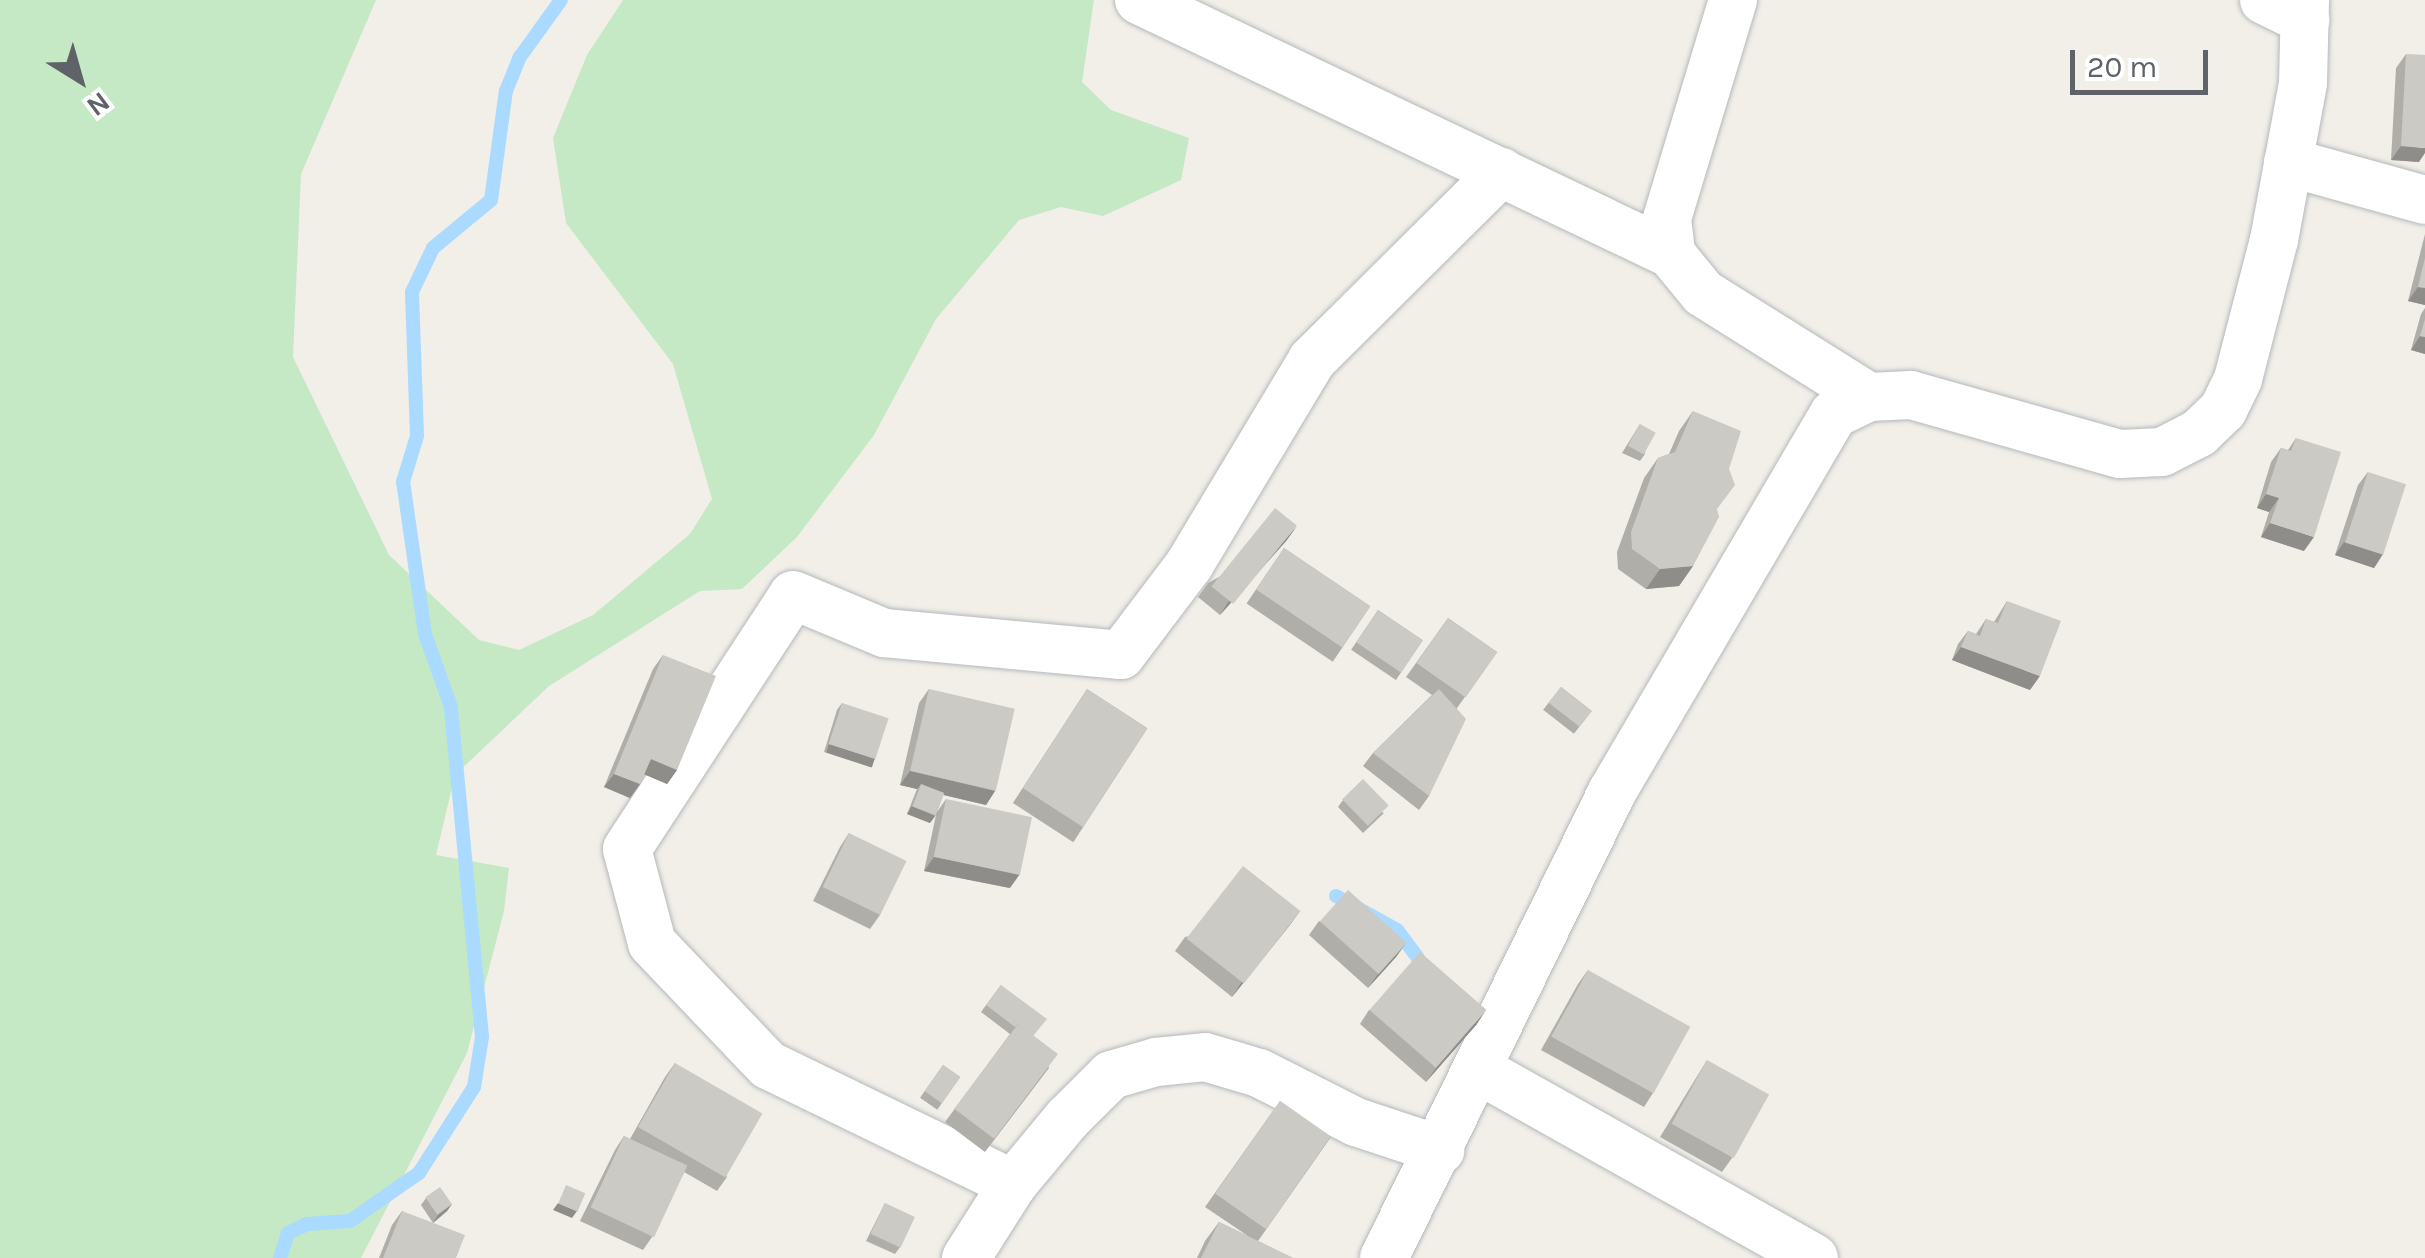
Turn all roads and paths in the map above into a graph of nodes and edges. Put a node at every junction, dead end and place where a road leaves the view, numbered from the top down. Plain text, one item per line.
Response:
1 (1138, 0) edge
2 (1734, 0) edge
3 (2291, 7) edge
4 (2288, 162) junction
5 (1501, 172) junction
6 (2425, 200) edge
7 (1671, 254) junction
8 (1869, 397) junction
9 (1479, 1070) junction
10 (1440, 1150) junction
11 (1012, 1184) junction
12 (966, 1258) edge
13 (1384, 1258) edge
14 (1814, 1258) edge

1 - 5 street
2 - 7 street
3 - 4 street
4 - 6 street
4 - 8 street
5 - 7 street
5 - 11 street
7 - 8 street
8 - 9 street
9 - 10 street
9 - 14 street
10 - 11 street
10 - 13 street
11 - 12 street

